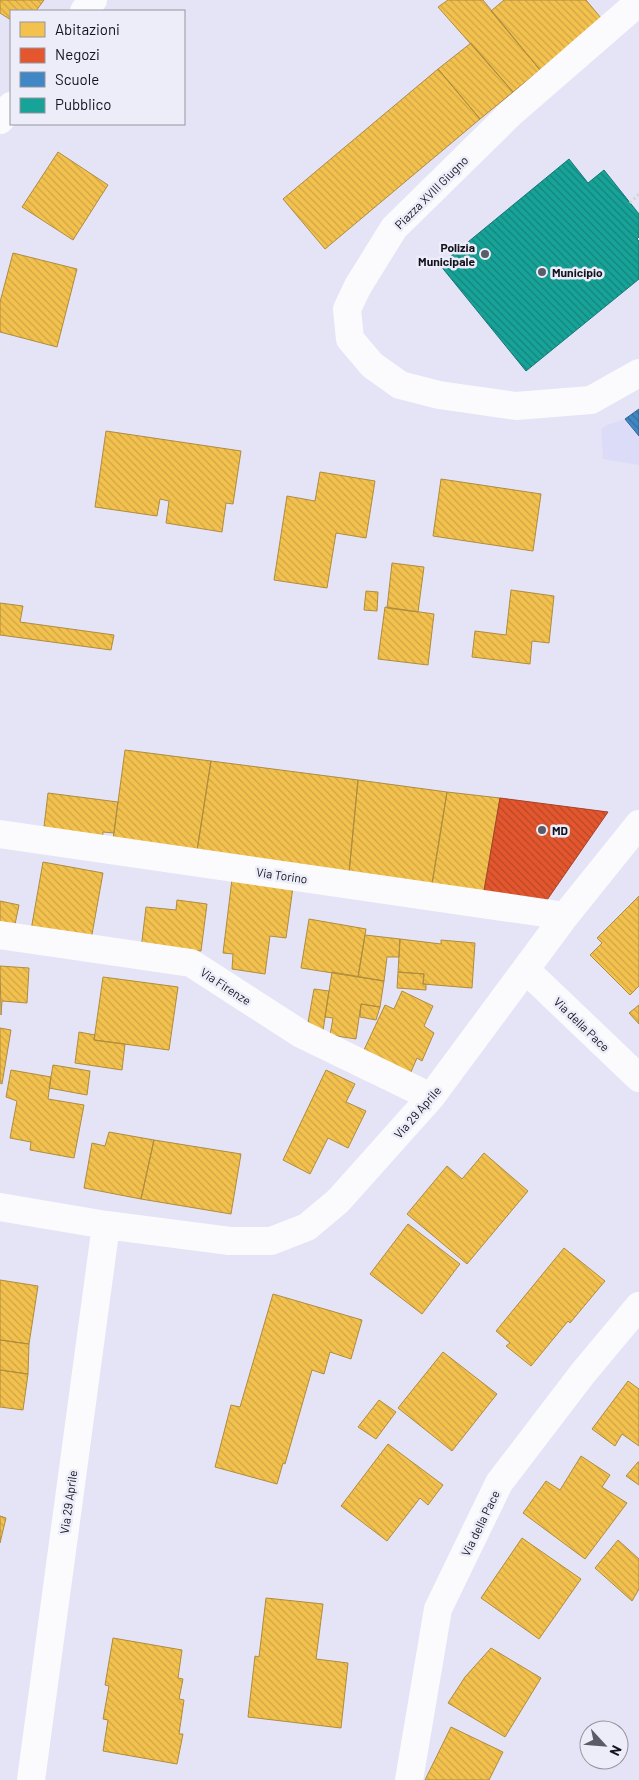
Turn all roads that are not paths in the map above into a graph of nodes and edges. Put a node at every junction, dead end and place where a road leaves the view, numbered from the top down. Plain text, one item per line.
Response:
1 (93, 0) edge
2 (639, 2) edge
3 (85, 10) edge
4 (10, 107) edge
5 (0, 120) edge
6 (639, 373) edge
7 (639, 824) edge
8 (0, 834) edge
9 (565, 916) junction
10 (0, 935) edge
11 (526, 970) junction
12 (639, 1078) edge
13 (431, 1097) junction
14 (0, 1207) edge
15 (106, 1225) junction
16 (639, 1306) edge
17 (31, 1780) edge
18 (409, 1780) edge

1 - 3 street
2 - 6 street, Piazza XVIII Giugno
4 - 5 street
7 - 9 street, Via 29 Aprile
8 - 9 street, Via Torino
9 - 11 street, Via 29 Aprile
10 - 13 street, Via Firenze
11 - 12 street, Via della Pace
11 - 13 street, Via 29 Aprile
13 - 15 street, Via 29 Aprile
14 - 15 street, Via 29 Aprile
15 - 17 street, Via 29 Aprile
16 - 18 street, Via della Pace

